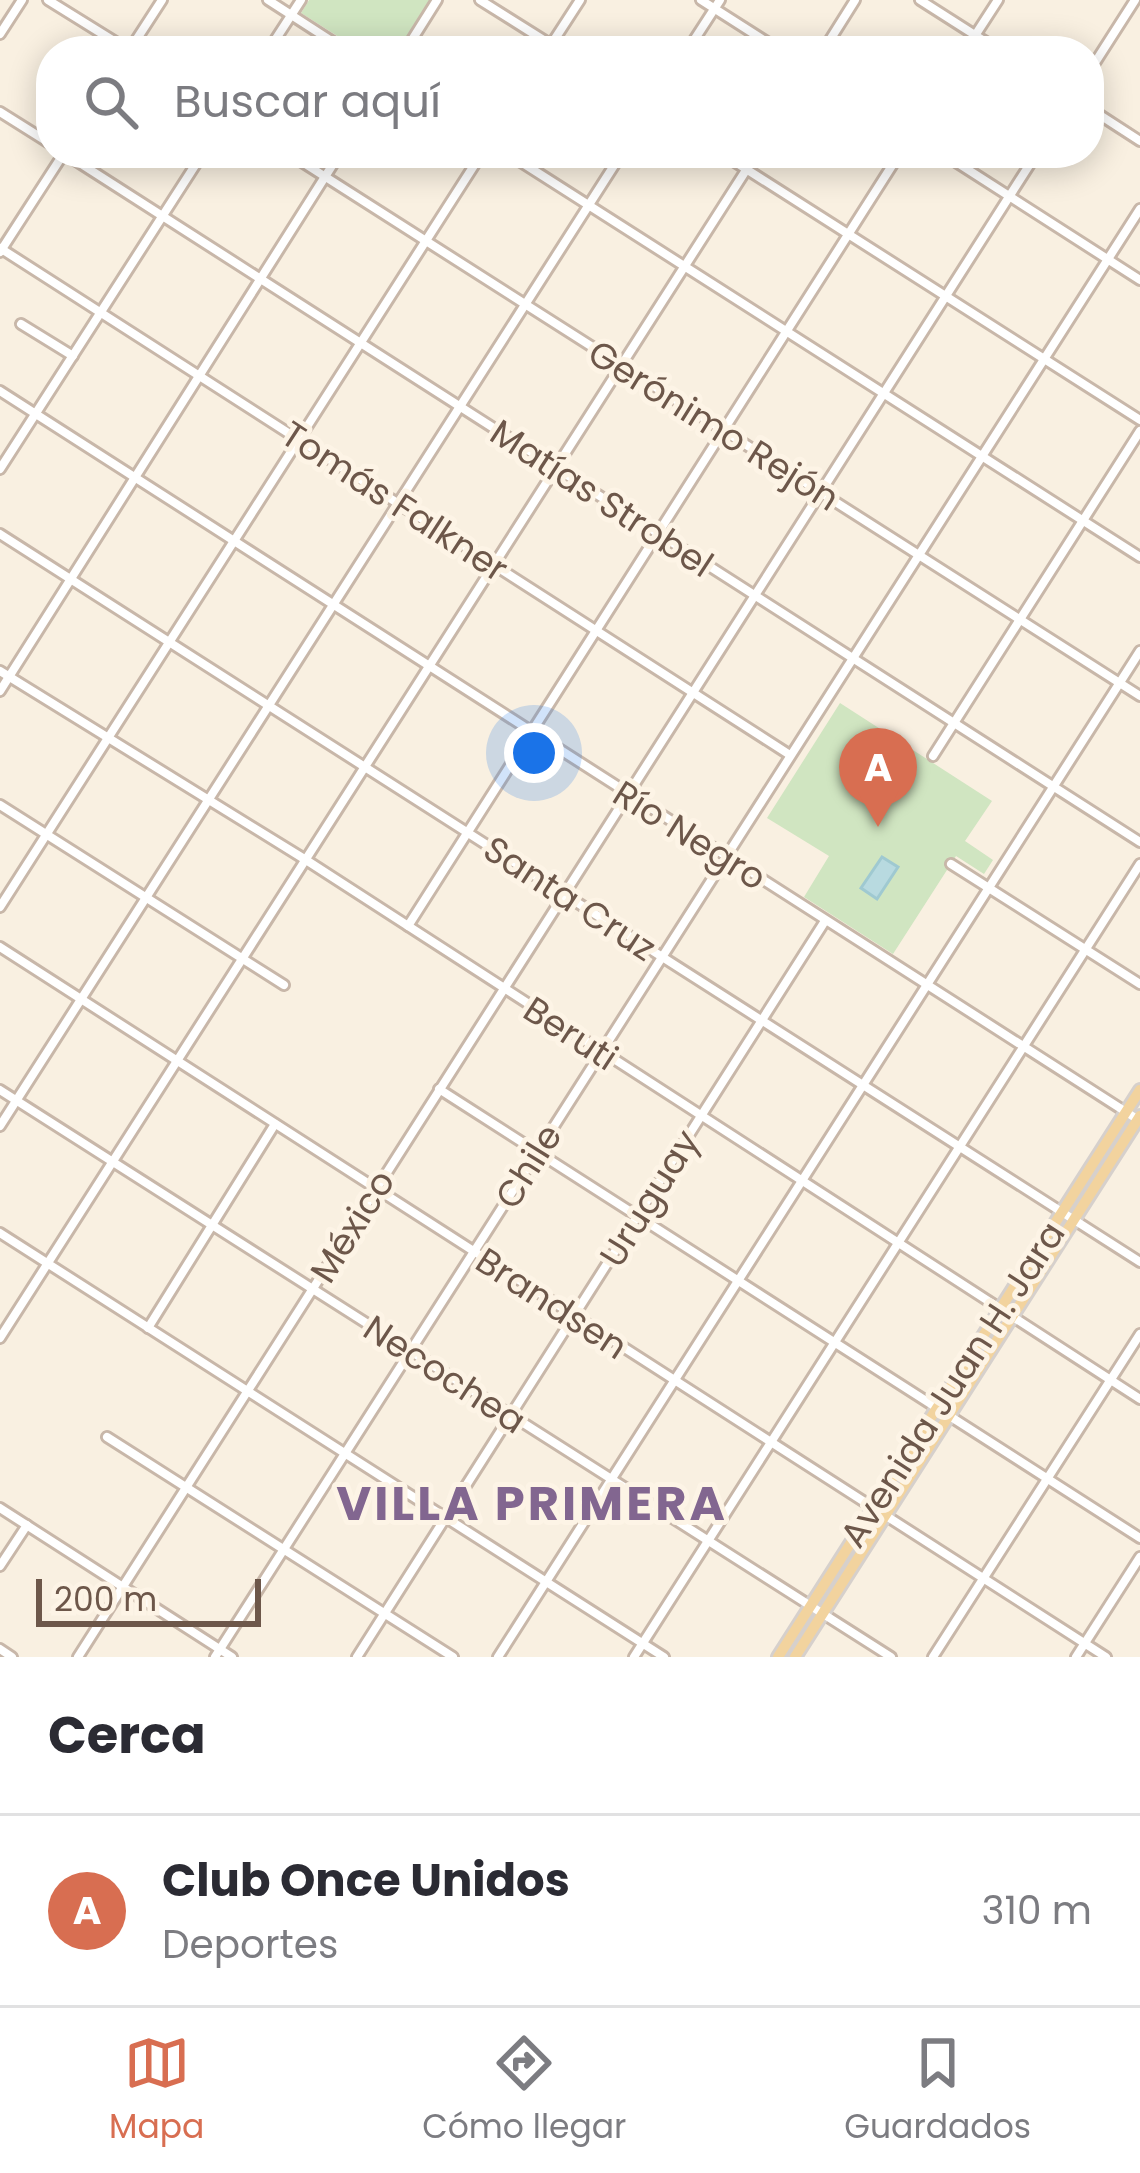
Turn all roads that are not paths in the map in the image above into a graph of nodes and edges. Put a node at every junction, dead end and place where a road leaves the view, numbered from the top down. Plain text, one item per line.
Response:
1 (22, 0) edge
2 (48, 0) edge
3 (162, 0) edge
4 (268, 0) edge
5 (301, 0) edge
6 (437, 0) edge
7 (480, 0) edge
8 (580, 0) edge
9 (701, 0) edge
10 (856, 0) edge
11 (920, 0) edge
12 (998, 0) edge
13 (1135, 0) edge
14 (717, 4) edge
15 (291, 15) junction
16 (0, 34) edge
17 (975, 35) joint
18 (105, 36) edge
19 (139, 36) edge
20 (278, 36) edge
21 (324, 36) edge
22 (414, 36) edge
23 (534, 36) edge
24 (560, 36) edge
25 (697, 36) edge
26 (761, 36) edge
27 (833, 36) edge
28 (1104, 49) edge
29 (0, 112) edge
30 (1104, 118) edge
31 (36, 135) edge
32 (1140, 141) edge
33 (54, 168) edge
34 (88, 168) edge
35 (193, 168) edge
36 (311, 168) edge
37 (331, 168) edge
38 (472, 168) edge
39 (531, 168) edge
40 (612, 168) edge
41 (744, 168) edge
42 (890, 168) edge
43 (966, 168) edge
44 (1027, 168) edge
45 (747, 170) junction
46 (325, 177) junction
47 (1010, 195) junction
48 (589, 205) junction
49 (1140, 209) edge
50 (163, 216) junction
51 (848, 234) junction
52 (426, 241) junction
53 (1, 250) edge
54 (1108, 260) junction
55 (685, 266) junction
56 (260, 279) junction
57 (1140, 280) edge
58 (946, 296) junction
59 (525, 304) junction
60 (100, 313) junction
61 (21, 323) dead end
62 (786, 332) junction
63 (361, 343) junction
64 (73, 356) junction
65 (1044, 358) junction
66 (621, 366) junction
67 (198, 376) junction
68 (0, 391) edge
69 (884, 392) junction
70 (460, 406) junction
71 (36, 414) junction
72 (1140, 420) edge
73 (723, 431) junction
74 (1140, 431) edge
75 (299, 440) junction
76 (981, 457) junction
77 (556, 468) junction
78 (0, 470) edge
79 (134, 477) junction
80 (820, 491) junction
81 (397, 503) junction
82 (1083, 521) junction
83 (658, 533) junction
84 (0, 534) edge
85 (234, 541) junction
86 (918, 556) junction
87 (1140, 557) edge
88 (494, 565) junction
89 (71, 580) junction
90 (754, 595) junction
91 (332, 604) junction
92 (1020, 621) junction
93 (596, 630) junction
94 (169, 642) junction
95 (1140, 651) edge
96 (852, 658) junction
97 (428, 667) junction
98 (5, 674) edge
99 (1120, 683) junction
100 (0, 692) edge
101 (692, 692) junction
102 (1140, 696) edge
103 (269, 705) junction
104 (954, 723) junction
105 (530, 733) junction
106 (107, 739) junction
107 (790, 754) junction
108 (933, 756) dead end
109 (365, 767) junction
110 (1053, 787) junction
111 (626, 795) junction
112 (209, 799) junction
113 (0, 805) edge
114 (467, 832) junction
115 (46, 834) junction
116 (1140, 842) edge
117 (725, 857) junction
118 (306, 860) junction
119 (951, 864) dead end
120 (1140, 865) edge
121 (989, 886) junction
122 (563, 894) junction
123 (147, 898) junction
124 (0, 907) edge
125 (825, 921) junction
126 (408, 927) junction
127 (0, 947) edge
128 (1086, 950) junction
129 (662, 956) junction
130 (243, 958) junction
131 (1140, 984) edge
132 (284, 985) dead end
133 (925, 985) junction
134 (503, 988) junction
135 (82, 1000) junction
136 (762, 1020) junction
137 (1022, 1047) junction
138 (601, 1052) junction
139 (177, 1061) junction
140 (862, 1084) junction
141 (439, 1089) junction
142 (0, 1090) edge
143 (1140, 1090) edge
144 (17, 1100) junction
145 (700, 1117) junction
146 (1136, 1117) edge
147 (275, 1124) junction
148 (0, 1126) edge
149 (959, 1146) junction
150 (537, 1152) junction
151 (113, 1162) junction
152 (800, 1182) junction
153 (376, 1189) junction
154 (638, 1215) junction
155 (1068, 1216) junction
156 (212, 1225) junction
157 (0, 1233) edge
158 (897, 1244) junction
159 (473, 1252) junction
160 (1140, 1262) edge
161 (48, 1264) junction
162 (737, 1280) junction
163 (313, 1288) junction
164 (1000, 1310) junction
165 (573, 1317) junction
166 (1012, 1317) junction
167 (148, 1328) junction
168 (1140, 1334) edge
169 (0, 1338) edge
170 (834, 1342) junction
171 (410, 1352) junction
172 (1110, 1380) junction
173 (673, 1381) junction
174 (248, 1390) junction
175 (1140, 1399) edge
176 (943, 1412) junction
177 (511, 1416) junction
178 (107, 1437) dead end
179 (770, 1443) junction
180 (345, 1454) junction
181 (611, 1479) junction
182 (1047, 1479) junction
183 (186, 1486) junction
184 (0, 1508) edge
185 (873, 1508) junction
186 (885, 1516) junction
187 (446, 1517) junction
188 (27, 1525) junction
189 (1140, 1538) edge
190 (708, 1541) junction
191 (284, 1549) junction
192 (1140, 1557) edge
193 (0, 1566) edge
194 (984, 1579) junction
195 (545, 1582) junction
196 (123, 1587) junction
197 (811, 1607) junction
198 (385, 1613) junction
199 (823, 1614) junction
200 (643, 1643) junction
201 (1084, 1643) junction
202 (0, 1649) edge
203 (218, 1653) edge
204 (12, 1657) edge
205 (78, 1657) edge
206 (232, 1657) edge
207 (358, 1657) edge
208 (453, 1657) edge
209 (498, 1657) edge
210 (634, 1657) edge
211 (664, 1657) edge
212 (778, 1657) edge
213 (795, 1657) edge
214 (891, 1657) edge
215 (934, 1657) edge
216 (1076, 1657) edge
217 (1106, 1657) edge

1 - 16 street
2 - 18 street
3 - 19 street
4 - 15 street
5 - 15 street
6 - 22 street
7 - 23 street
8 - 24 street
9 - 14 street
10 - 27 street
11 - 17 street
12 - 17 street
13 - 28 street
14 - 25 street
14 - 26 street
15 - 20 street
15 - 21 street
29 - 31 street
30 - 32 street
33 - 53 street
34 - 50 street, Matías Strobel
35 - 50 street
36 - 46 street, Gerónimo Rejón
37 - 46 street
38 - 52 street
39 - 48 street
40 - 48 street
41 - 45 street
42 - 51 street
43 - 47 street
44 - 47 street, México
45 - 51 street
45 - 55 street
46 - 52 street, Gerónimo Rejón
46 - 56 street
47 - 54 street
47 - 58 street, México
48 - 55 street
48 - 59 street
49 - 54 street, Chile
50 - 56 street, Matías Strobel
50 - 60 street
51 - 58 street
51 - 62 street
52 - 59 street, Gerónimo Rejón
52 - 63 street
53 - 60 street, Tomás Falkner
54 - 57 street
54 - 65 street, Chile
55 - 62 street
55 - 66 street
56 - 63 street, Matías Strobel
56 - 67 street
58 - 65 street
58 - 69 street, México
59 - 66 street, Gerónimo Rejón
59 - 70 street
60 - 64 street
60 - 67 street, Tomás Falkner
61 - 64 street
62 - 69 street
62 - 73 street
63 - 70 street, Matías Strobel
63 - 75 street
64 - 71 street
65 - 72 street
65 - 76 street, Chile
66 - 73 street, Gerónimo Rejón
66 - 77 street
67 - 75 street, Tomás Falkner
67 - 79 street
68 - 71 street, Río Negro
69 - 76 street
69 - 80 street, México
70 - 77 street, Matías Strobel
70 - 81 street
71 - 78 street
71 - 79 street, Río Negro
73 - 80 street, Gerónimo Rejón
73 - 83 street
74 - 82 street
75 - 81 street, Tomás Falkner
75 - 85 street
76 - 82 street
76 - 86 street, Chile
77 - 83 street, Matías Strobel
77 - 88 street
79 - 85 street, Río Negro
79 - 89 street
80 - 86 street, Gerónimo Rejón
80 - 90 street, México
81 - 88 street, Tomás Falkner
81 - 91 street
82 - 87 street
82 - 92 street
83 - 90 street, Matías Strobel
83 - 93 street
84 - 89 street, Santa Cruz
85 - 91 street, Río Negro
85 - 94 street
86 - 92 street, Gerónimo Rejón
86 - 96 street, Chile
88 - 93 street, Tomás Falkner
88 - 97 street
89 - 94 street, Santa Cruz
89 - 98 street
90 - 96 street, Matías Strobel
90 - 101 street, México
91 - 97 street, Río Negro
91 - 103 street
92 - 99 street, Gerónimo Rejón
92 - 104 street
93 - 101 street, Tomás Falkner
93 - 105 street
94 - 103 street, Santa Cruz
94 - 106 street
95 - 99 street
96 - 104 street, Matías Strobel
96 - 107 street, Chile
97 - 105 street, Río Negro
97 - 109 street
98 - 100 street
98 - 106 street, Beruti
99 - 102 street, Gerónimo Rejón
99 - 110 street
101 - 107 street, Tomás Falkner
101 - 111 street, México
103 - 109 street, Santa Cruz
103 - 112 street
104 - 108 street
104 - 110 street, Matías Strobel
105 - 111 street, Río Negro
105 - 114 street
106 - 112 street, Beruti
106 - 115 street
107 - 117 street, Chile
109 - 114 street, Santa Cruz
109 - 118 street
110 - 116 street, Matías Strobel
110 - 121 street
111 - 117 street, Río Negro
111 - 122 street, México
112 - 118 street, Beruti
112 - 123 street
113 - 115 street
114 - 122 street, Santa Cruz
114 - 126 street
115 - 123 street
115 - 124 street
117 - 125 street, Río Negro
117 - 129 street, Chile
118 - 126 street, Beruti
118 - 130 street
119 - 121 street
120 - 128 street
121 - 128 street
121 - 133 street
122 - 129 street, Santa Cruz
122 - 134 street, México
123 - 130 street
123 - 135 street
125 - 133 street, Río Negro
125 - 136 street, Uruguay
126 - 134 street, Beruti
127 - 135 street, Brandsen
128 - 131 street
128 - 137 street
129 - 136 street, Santa Cruz
129 - 138 street, Chile
130 - 132 street
130 - 139 street
133 - 137 street, Río Negro
133 - 140 street
134 - 138 street, Beruti
134 - 141 street, México
135 - 139 street, Brandsen
135 - 144 street
136 - 140 street, Santa Cruz
136 - 145 street, Uruguay
137 - 146 street, Río Negro
137 - 149 street
138 - 145 street, Beruti
138 - 150 street, Chile
139 - 147 street, Brandsen
139 - 151 street
140 - 149 street, Santa Cruz
140 - 152 street
141 - 150 street
141 - 153 street, México
142 - 144 street, Necochea
143 - 146 main road, Avenida Juan H. Jara
144 - 148 street
144 - 151 street, Necochea
145 - 152 street, Beruti
145 - 154 street, Uruguay
146 - 155 main road, Avenida Juan H. Jara
147 - 153 street, Brandsen
147 - 156 street
149 - 155 street, Santa Cruz
149 - 158 street
150 - 154 street
150 - 159 street, Chile
151 - 156 street, Necochea
151 - 161 street
152 - 158 street, Beruti
152 - 162 street
153 - 159 street, Brandsen
153 - 163 street, México
154 - 162 street
154 - 165 street, Uruguay
155 - 160 street, Santa Cruz
155 - 164 main road, Avenida Juan H. Jara
155 - 166 main road, Avenida Juan H. Jara
156 - 163 street, Necochea
156 - 167 street
157 - 161 street
158 - 164 street, Beruti
158 - 170 street
159 - 165 street, Brandsen
159 - 171 street, Chile
161 - 167 street
161 - 169 street
162 - 170 street
162 - 173 street
163 - 171 street, Necochea
163 - 174 street, México
164 - 166 street, Beruti
164 - 176 main road, Avenida Juan H. Jara
165 - 173 street, Brandsen
165 - 177 street, Uruguay
166 - 172 street, Beruti
166 - 176 main road, Avenida Juan H. Jara
167 - 174 street
168 - 172 street
170 - 176 street
170 - 179 street
171 - 177 street, Necochea
171 - 180 street, Chile
172 - 175 street, Beruti
172 - 182 street
173 - 179 street, Brandsen
173 - 181 street
174 - 180 street
174 - 183 street, México
176 - 182 street
176 - 185 main road, Avenida Juan H. Jara
176 - 186 main road, Avenida Juan H. Jara
177 - 181 street, Necochea
177 - 187 street, Uruguay
178 - 183 street
179 - 185 street, Brandsen
179 - 190 street
180 - 187 street
180 - 191 street, Chile
181 - 190 street, Necochea
181 - 195 street
182 - 189 street
182 - 194 street
183 - 191 street
183 - 196 street, México
184 - 188 street
185 - 186 street, Brandsen
185 - 197 main road, Avenida Juan H. Jara
186 - 194 street, Brandsen
186 - 199 main road, Avenida Juan H. Jara
187 - 195 street
187 - 198 street, Uruguay
188 - 193 street
188 - 196 street
190 - 197 street, Necochea
190 - 200 street
191 - 198 street
191 - 203 street, Chile
192 - 201 street
194 - 201 street, Brandsen
194 - 215 street
195 - 200 street
195 - 209 street
196 - 203 street
196 - 205 street, México
197 - 199 street, Necochea
197 - 212 main road, Avenida Juan H. Jara
198 - 207 street, Uruguay
198 - 208 street
199 - 213 main road, Avenida Juan H. Jara
199 - 214 street, Necochea
200 - 210 street
200 - 211 street
201 - 216 street
201 - 217 street, Brandsen
202 - 204 street
203 - 206 street

